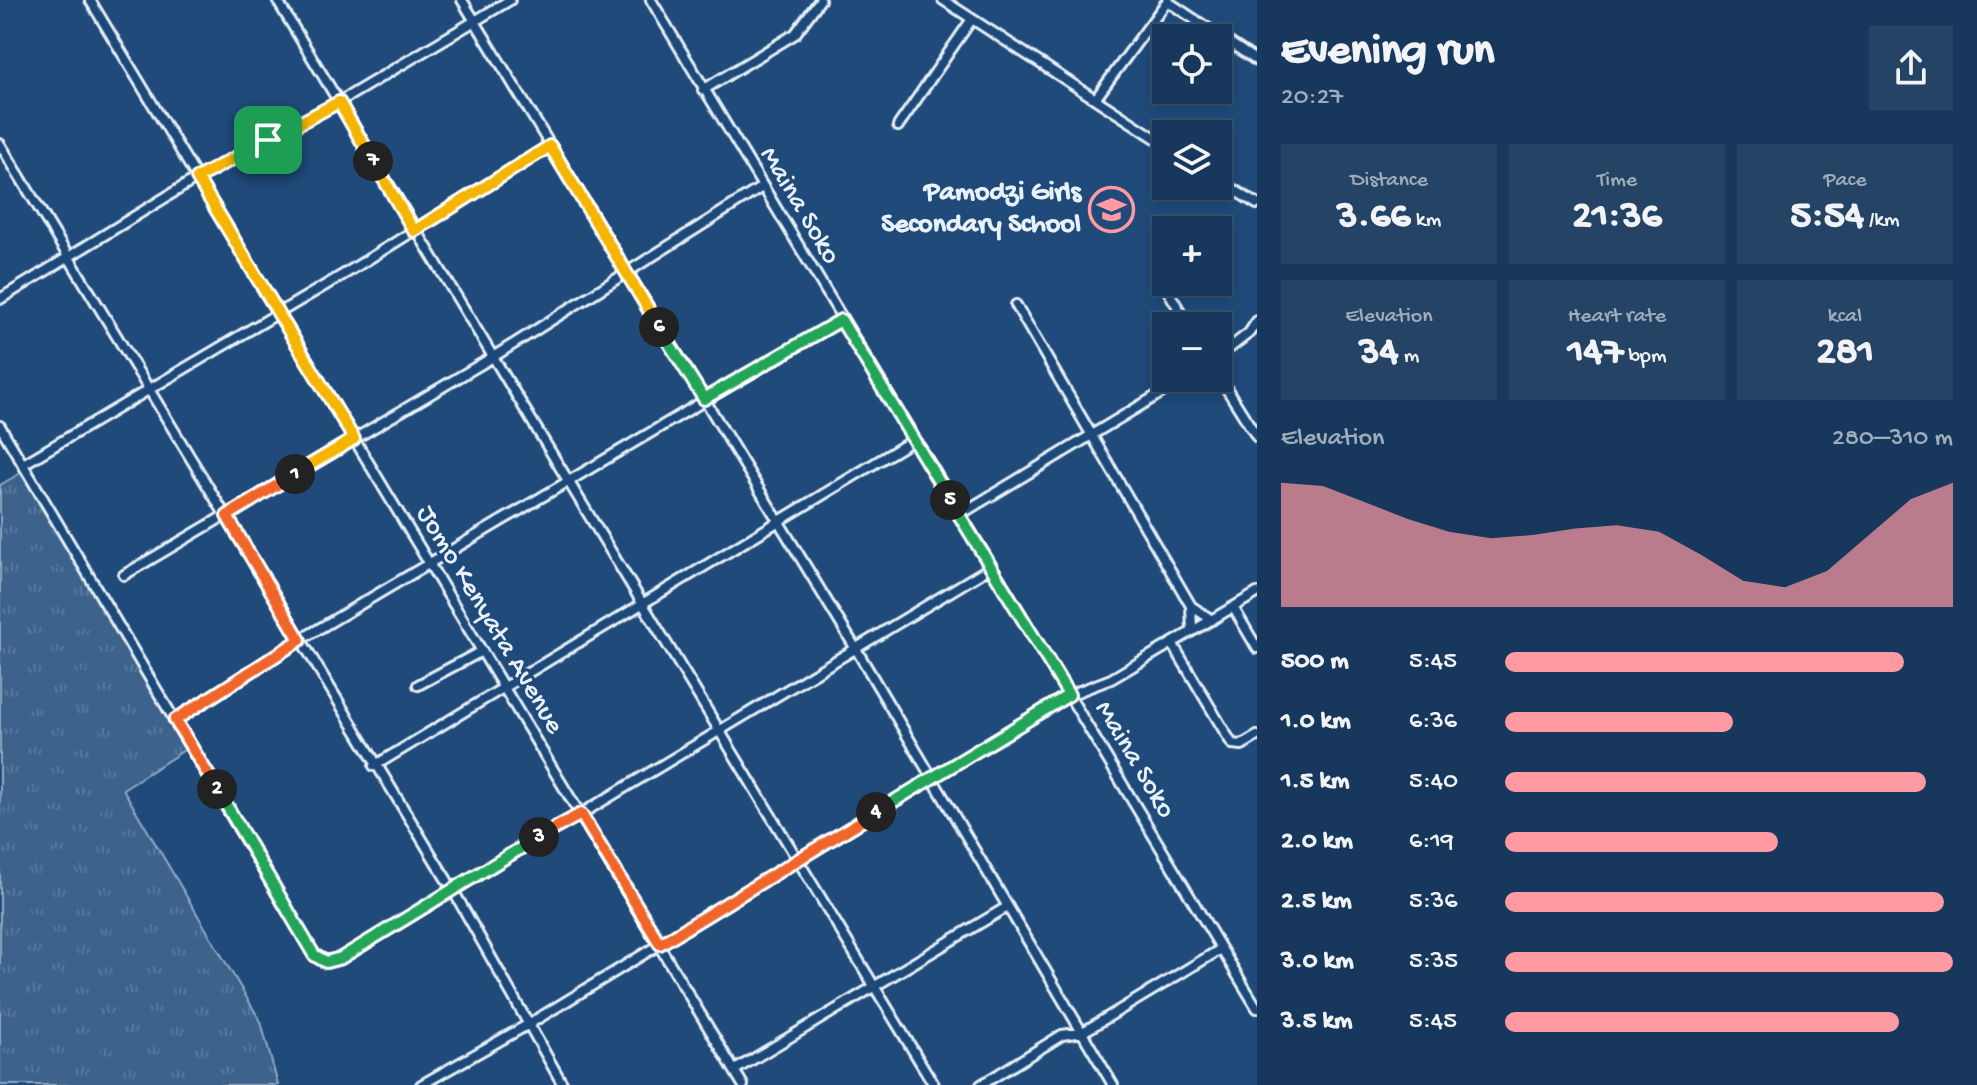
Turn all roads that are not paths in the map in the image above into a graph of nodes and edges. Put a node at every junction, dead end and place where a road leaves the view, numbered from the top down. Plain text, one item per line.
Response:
1 (90, 0) edge
2 (277, 0) edge
3 (462, 0) edge
4 (510, 0) edge
5 (651, 0) edge
6 (820, 0) edge
7 (943, 0) edge
8 (1168, 0) edge
9 (972, 19) junction
10 (475, 21) junction
11 (1257, 61) edge
12 (703, 90) junction
13 (1096, 98) junction
14 (339, 102) junction
15 (898, 126) dead end
16 (1152, 136) edge
17 (0, 144) edge
18 (550, 146) junction
19 (197, 178) junction
20 (762, 187) junction
21 (1232, 189) edge
22 (1257, 204) edge
23 (414, 231) junction
24 (70, 256) junction
25 (626, 273) junction
26 (0, 299) edge
27 (1016, 305) dead end
28 (280, 313) junction
29 (841, 320) junction
30 (1257, 321) edge
31 (1253, 336) edge
32 (1232, 349) edge
33 (493, 357) junction
34 (149, 390) junction
35 (1163, 392) edge
36 (1229, 392) edge
37 (704, 399) junction
38 (0, 426) edge
39 (1090, 437) junction
40 (1257, 437) edge
41 (354, 439) junction
42 (915, 439) junction
43 (25, 463) junction
44 (566, 481) junction
45 (959, 515) junction
46 (227, 516) junction
47 (779, 522) junction
48 (430, 565) junction
49 (991, 567) junction
50 (124, 575) dead end
51 (1257, 593) edge
52 (642, 604) junction
53 (1191, 606) junction
54 (1233, 607) junction
55 (1212, 620) junction
56 (1192, 631) junction
57 (300, 640) junction
58 (1172, 643) junction
59 (1257, 648) edge
60 (856, 649) junction
61 (482, 651) junction
62 (418, 685) dead end
63 (505, 687) junction
64 (1069, 695) junction
65 (175, 720) junction
66 (717, 732) junction
67 (1257, 736) edge
68 (374, 766) junction
69 (931, 778) junction
70 (581, 814) junction
71 (796, 861) junction
72 (454, 892) junction
73 (1007, 907) junction
74 (660, 944) junction
75 (1221, 949) junction
76 (872, 986) junction
77 (1257, 1008) edge
78 (529, 1024) junction
79 (1083, 1032) junction
80 (735, 1070) junction
81 (421, 1085) edge
82 (563, 1085) edge
83 (743, 1085) edge
84 (934, 1085) edge
85 (981, 1085) edge
86 (1113, 1085) edge

1 - 19 street, Jomo Kenyata Avenue
2 - 14 street
3 - 10 street
4 - 10 street
5 - 12 street, Maina Soko
6 - 12 street
7 - 9 street
8 - 11 street
8 - 13 street
9 - 13 street
9 - 15 street
10 - 14 street
10 - 18 street
12 - 20 street, Maina Soko
13 - 16 street
14 - 19 street
14 - 23 street
17 - 24 street
18 - 23 street
18 - 25 street
19 - 24 street
19 - 28 street, Jomo Kenyata Avenue
20 - 25 street
20 - 29 street, Maina Soko
21 - 22 street
23 - 28 street
23 - 33 street
24 - 26 street
24 - 34 street
25 - 33 street
25 - 37 street
27 - 39 street
28 - 34 street
28 - 41 street, Jomo Kenyata Avenue
29 - 37 street
29 - 42 street, Maina Soko
30 - 31 street
31 - 32 street
33 - 41 street
33 - 44 street
34 - 43 street
34 - 46 street
35 - 39 street
36 - 40 street
37 - 44 street
37 - 47 street
38 - 43 street
39 - 45 street
39 - 53 street
41 - 46 street
41 - 48 street, Jomo Kenyata Avenue
42 - 45 street, Maina Soko
42 - 47 street
43 - 65 street
44 - 48 street
44 - 52 street
45 - 49 street, Maina Soko
46 - 50 street
46 - 57 street
47 - 52 street
47 - 60 street
48 - 57 street
48 - 61 street, Jomo Kenyata Avenue
49 - 60 street
49 - 64 street, Maina Soko
51 - 54 street
52 - 63 street
52 - 66 street
53 - 55 street
53 - 56 street
54 - 55 street
54 - 59 street
55 - 56 street
56 - 58 street
57 - 65 street
57 - 68 street
58 - 64 street
58 - 67 street
60 - 66 street
60 - 69 street
61 - 62 street
61 - 63 street, Jomo Kenyata Avenue
63 - 68 street
63 - 70 street, Jomo Kenyata Avenue
64 - 69 street
64 - 75 street, Maina Soko
65 - 72 street
66 - 70 street
66 - 71 street
68 - 72 street
69 - 71 street
69 - 73 street
70 - 72 street
70 - 74 street, Jomo Kenyata Avenue
71 - 74 street
71 - 76 street
72 - 78 street
73 - 76 street
73 - 79 street
74 - 78 street
74 - 80 street, Jomo Kenyata Avenue
75 - 77 street, Maina Soko
75 - 79 street
76 - 80 street
76 - 84 street
78 - 81 street
78 - 82 street
79 - 85 street
79 - 86 street
80 - 83 street, Jomo Kenyata Avenue

